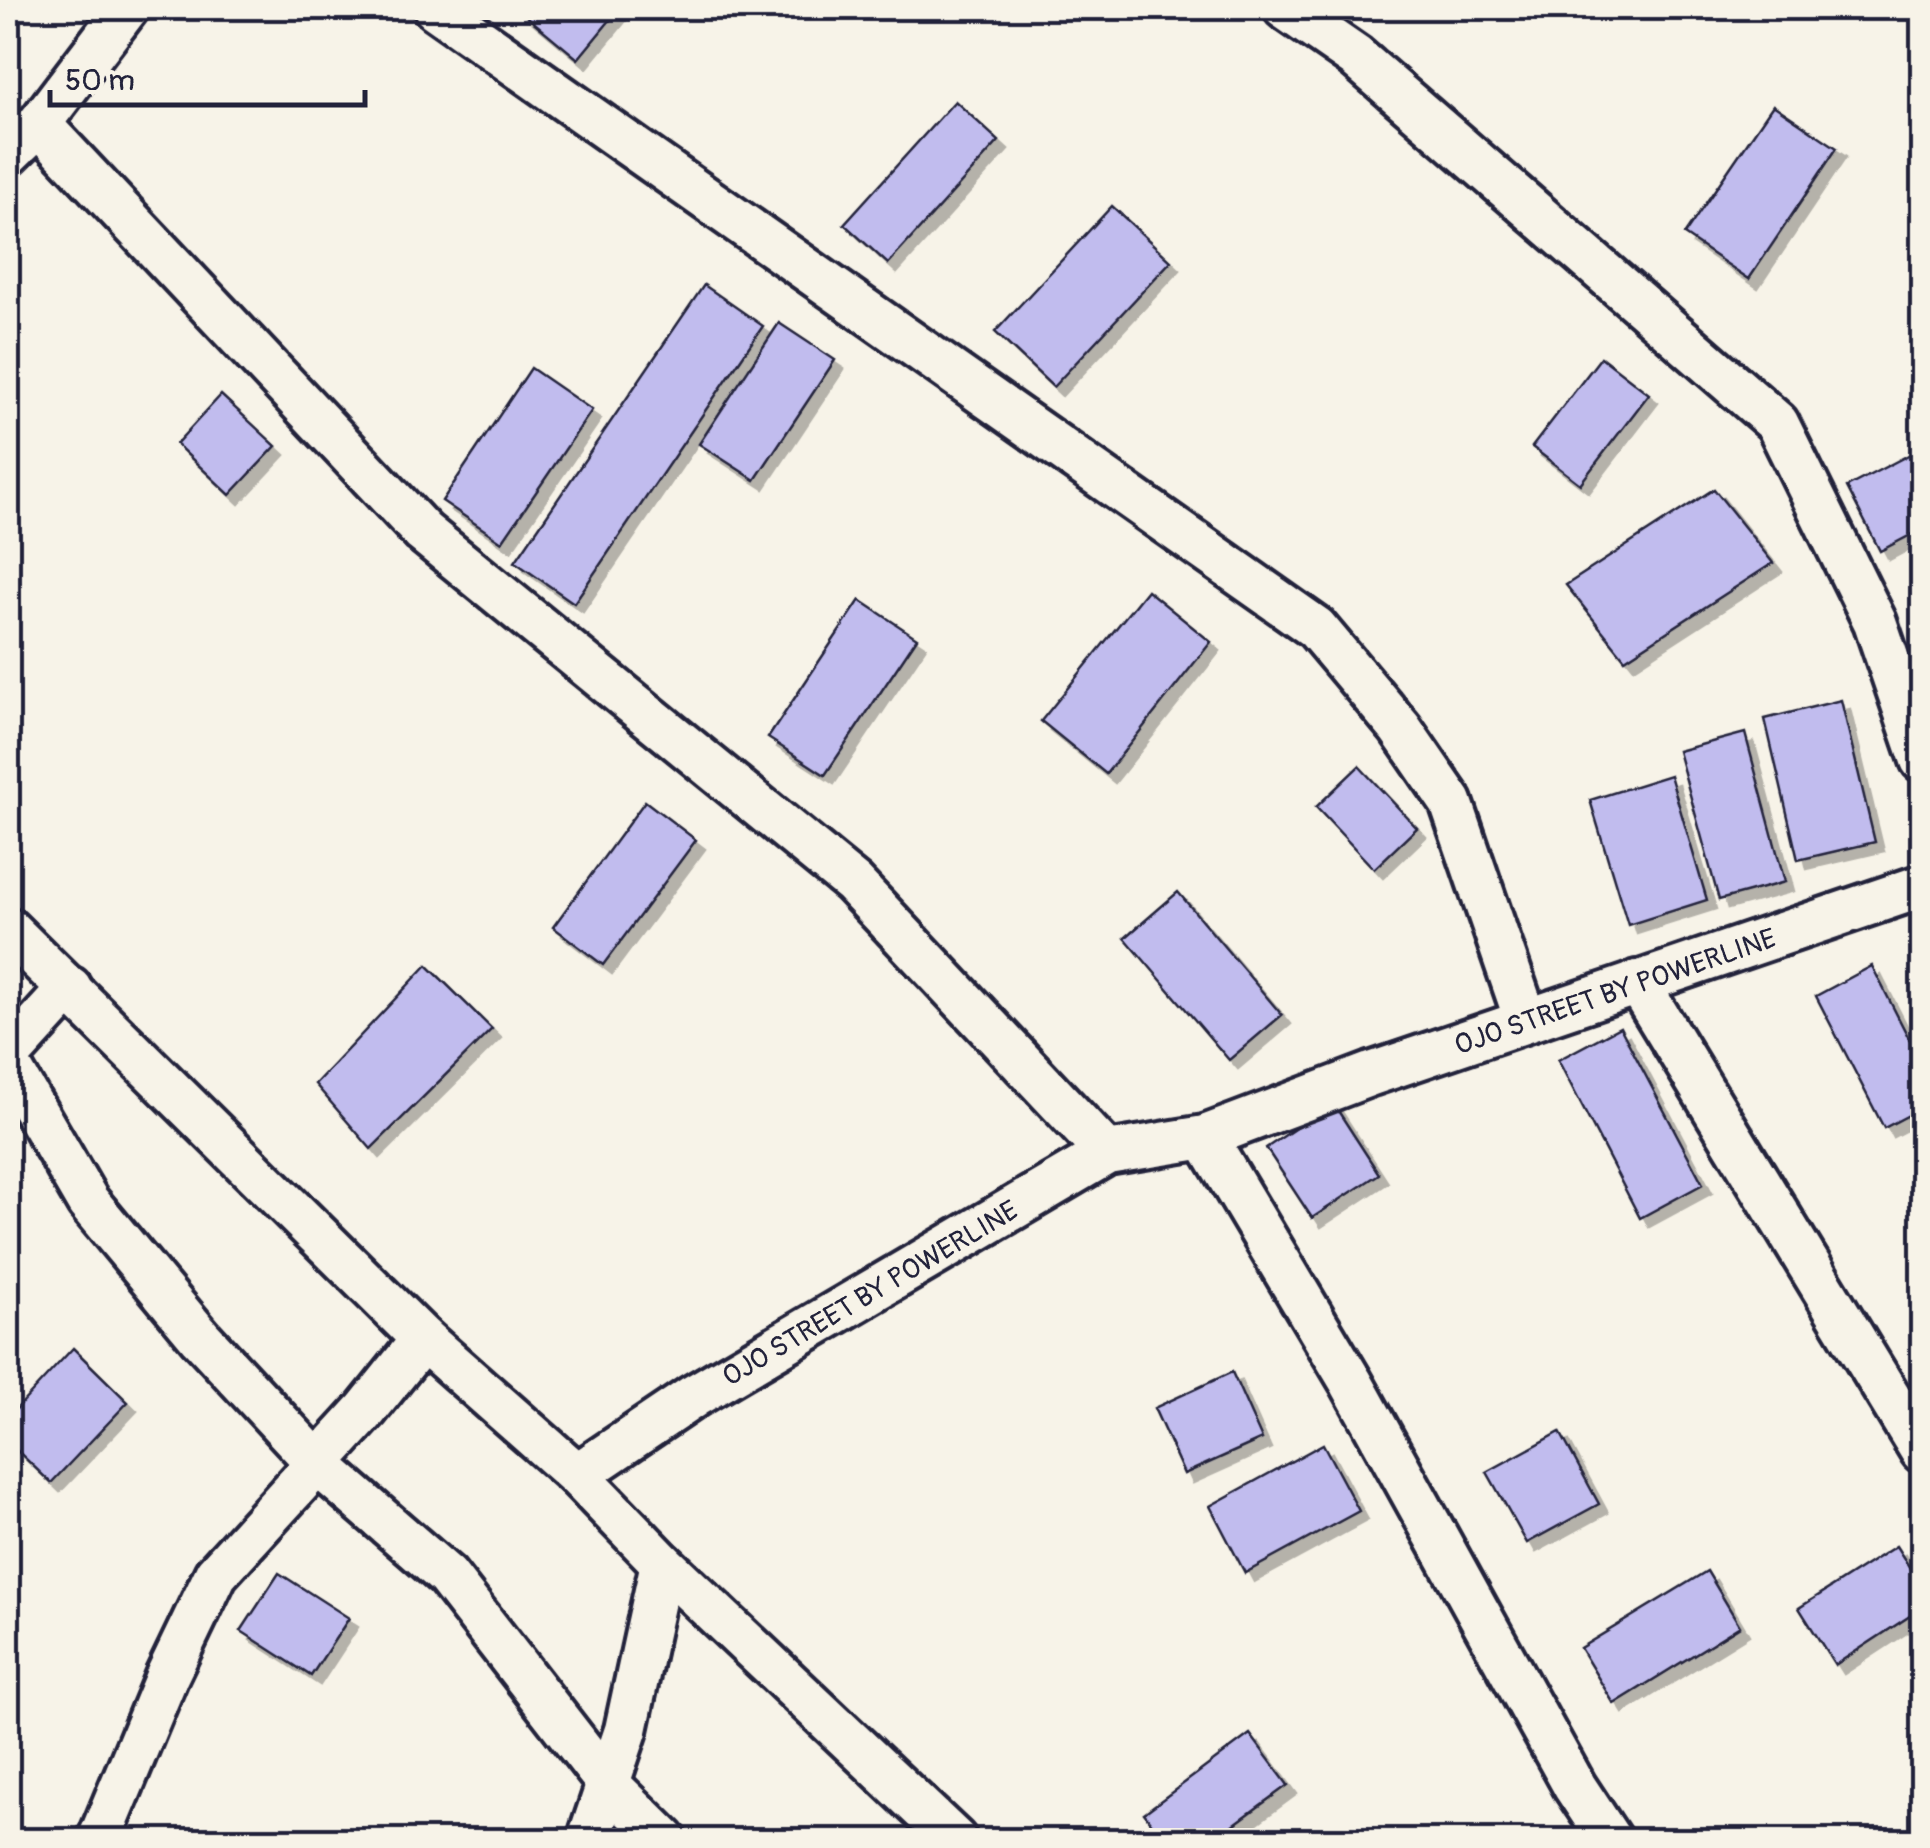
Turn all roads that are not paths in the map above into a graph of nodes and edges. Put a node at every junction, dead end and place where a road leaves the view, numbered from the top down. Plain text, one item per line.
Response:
1 (126, 8) edge
2 (435, 8) edge
3 (1285, 8) edge
4 (40, 124) junction
5 (8, 154) edge
6 (1922, 760) edge
7 (1922, 886) edge
8 (8, 929) edge
9 (1638, 982) junction
10 (70, 988) junction
11 (1526, 1020) junction
12 (8, 1060) edge
13 (1205, 1137) junction
14 (1107, 1154) junction
15 (423, 1339) junction
16 (1922, 1451) edge
17 (318, 1464) junction
18 (578, 1475) junction
19 (662, 1563) junction
20 (608, 1785) junction
21 (99, 1840) edge
22 (588, 1840) edge
23 (665, 1840) edge
24 (955, 1840) edge
25 (1610, 1840) edge

1 - 4 street
2 - 11 street
3 - 6 street
4 - 5 street
4 - 14 street
7 - 9 street, OJO STREET BY POWERLINE
8 - 10 street
9 - 11 street, OJO STREET BY POWERLINE
9 - 16 street
10 - 12 street
10 - 15 street
11 - 13 street, OJO STREET BY POWERLINE
12 - 17 street
13 - 14 street, OJO STREET BY POWERLINE
13 - 25 street
14 - 18 street, OJO STREET BY POWERLINE
15 - 17 street
15 - 18 street
17 - 20 street
17 - 21 street
18 - 19 street
19 - 20 street
19 - 24 street
20 - 22 street
20 - 23 street

